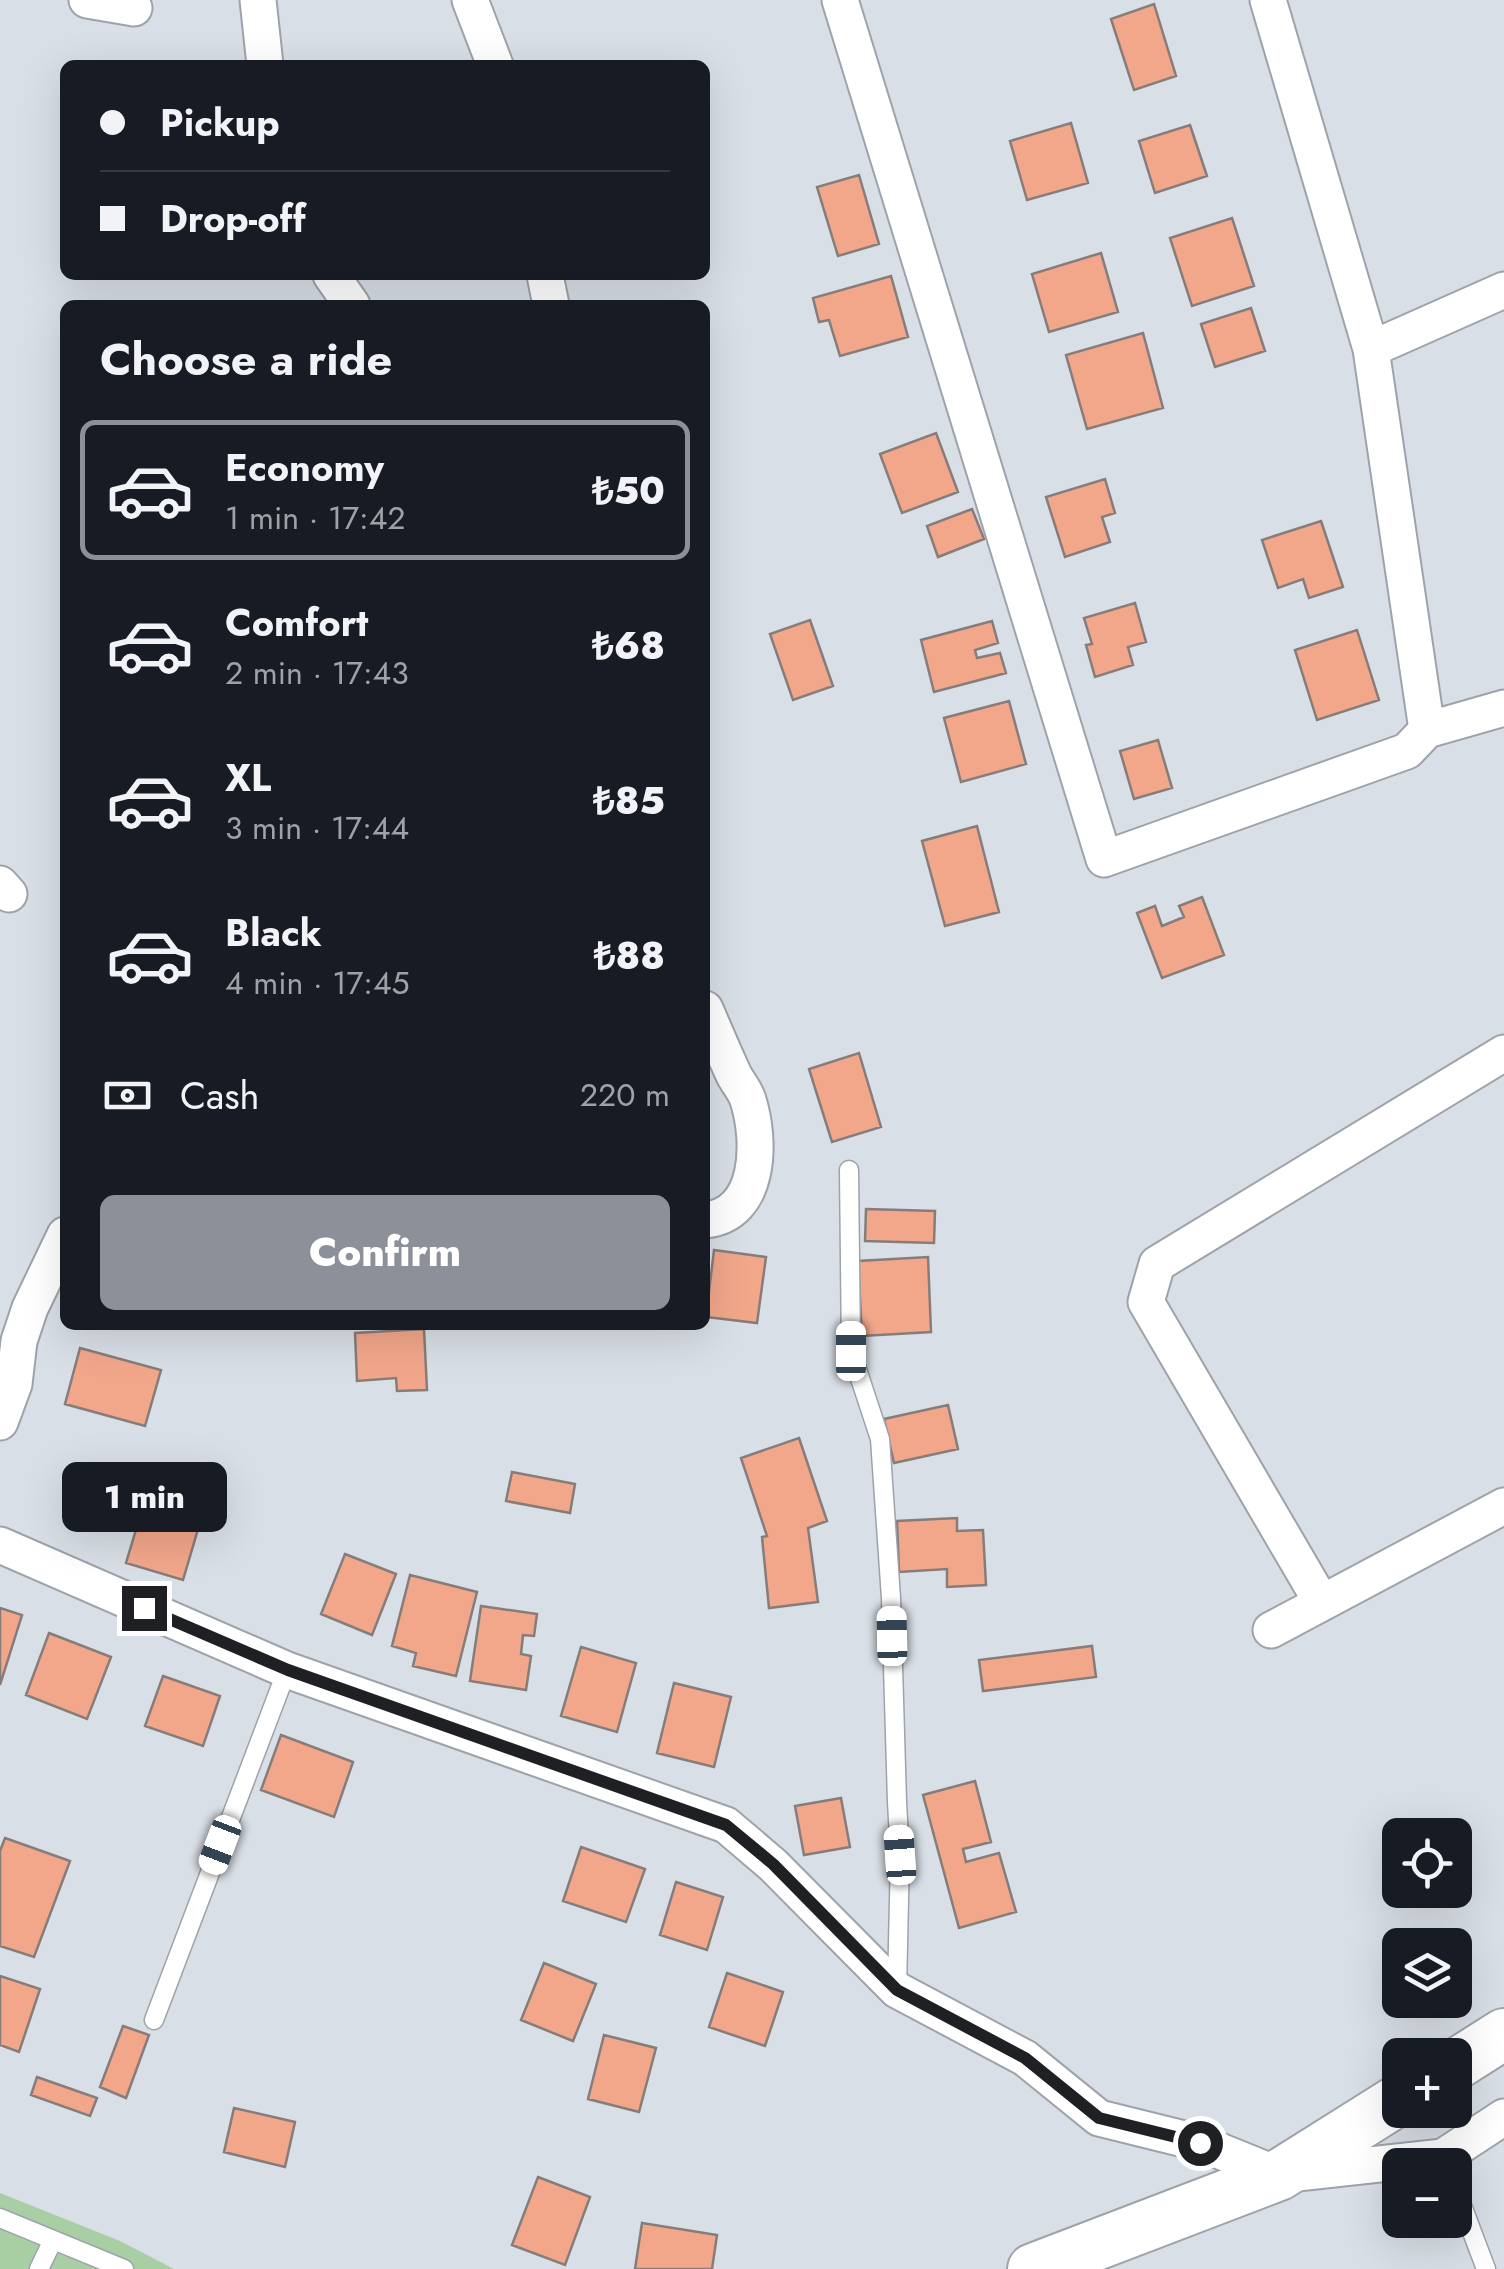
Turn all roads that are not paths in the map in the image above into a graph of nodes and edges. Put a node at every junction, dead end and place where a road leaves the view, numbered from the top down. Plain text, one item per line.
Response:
1 (87, 0) edge
2 (258, 0) edge
3 (470, 0) edge
4 (840, 0) edge
5 (1268, 0) edge
6 (134, 8) dead end
7 (264, 60) edge
8 (493, 60) edge
9 (1504, 290) edge
10 (1372, 349) junction
11 (1504, 708) edge
12 (1427, 730) junction
13 (710, 1019) edge
14 (1504, 1054) edge
15 (849, 1170) dead end
16 (710, 1220) edge
17 (60, 1246) edge
18 (0, 1422) edge
19 (1504, 1506) edge
20 (0, 1545) edge
21 (1322, 1603) junction
22 (1270, 1630) dead end
23 (288, 1670) junction
24 (897, 1990) junction
25 (154, 2020) dead end
26 (1504, 2034) edge
27 (1472, 2054) edge
28 (1382, 2110) edge
29 (1504, 2117) edge
30 (1471, 2148) edge
31 (1382, 2172) edge
32 (1279, 2175) junction
33 (0, 2218) edge
34 (1472, 2233) edge
35 (54, 2240) junction
36 (39, 2269) edge
37 (124, 2269) edge
38 (1032, 2269) edge
39 (1486, 2269) edge

1 - 6 street
2 - 7 street
3 - 8 street
4 - 12 street
5 - 10 street
9 - 10 street
10 - 12 street
11 - 12 street
13 - 16 street
14 - 21 street
15 - 24 lane
17 - 18 street
19 - 21 street
20 - 23 street
21 - 22 street
23 - 24 street
23 - 25 lane
24 - 32 street
26 - 27 street
28 - 32 street
29 - 30 street
31 - 32 street
32 - 38 street
33 - 35 lane
34 - 39 lane
35 - 36 lane
35 - 37 lane

